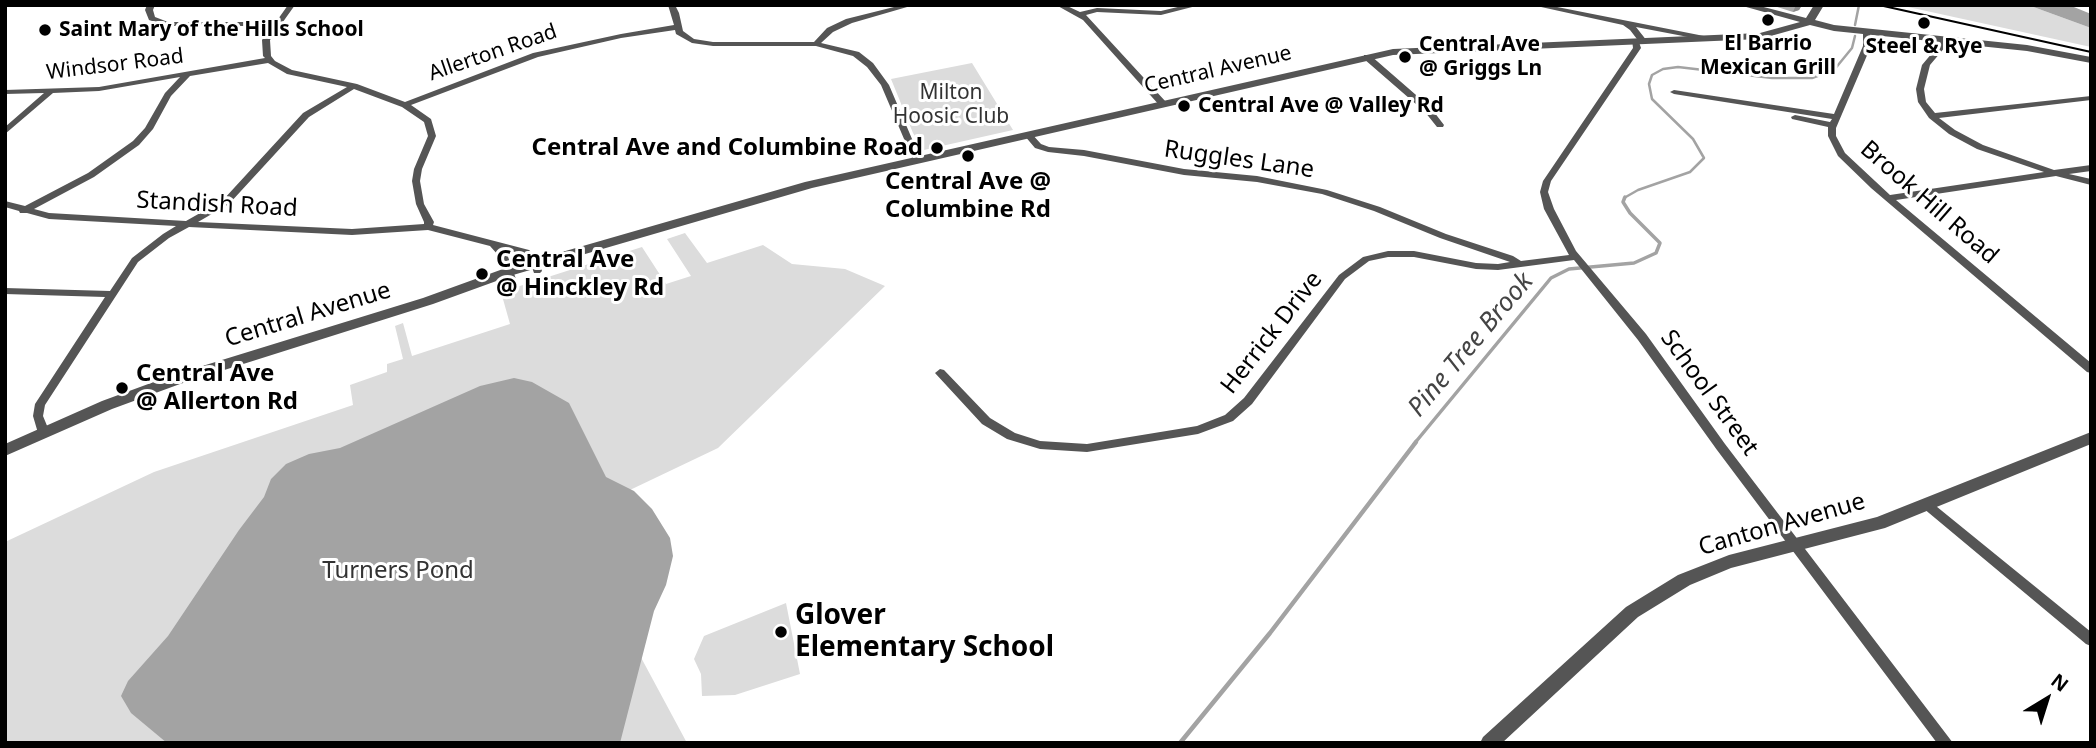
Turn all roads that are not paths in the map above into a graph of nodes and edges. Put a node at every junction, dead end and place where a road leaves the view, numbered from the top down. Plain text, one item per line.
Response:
1 (151, 5) edge
2 (292, 5) edge
3 (671, 5) edge
4 (911, 5) edge
5 (1197, 5) edge
6 (1535, 5) edge
7 (1744, 5) edge
8 (1819, 5) edge
9 (1062, 6) edge
10 (1082, 10) edge
11 (1621, 22) junction
12 (1808, 22) junction
13 (276, 24) junction
14 (677, 27) junction
15 (1866, 32) junction
16 (1705, 39) junction
17 (1940, 39) junction
18 (1639, 41) junction
19 (1621, 42) junction
20 (816, 44) junction
21 (1367, 57) junction
22 (1630, 57) junction
23 (269, 60) junction
24 (2091, 60) edge
25 (187, 75) junction
26 (354, 86) junction
27 (5, 92) edge
28 (50, 92) junction
29 (1674, 92) dead end
30 (2091, 98) edge
31 (1163, 104) junction
32 (405, 106) junction
33 (1932, 116) junction
34 (1834, 121) junction
35 (1440, 125) dead end
36 (5, 132) edge
37 (1028, 135) junction
38 (917, 160) junction
39 (2091, 168) edge
40 (2051, 172) junction
41 (2091, 182) edge
42 (1888, 198) junction
43 (5, 204) edge
44 (23, 211) junction
45 (187, 224) junction
46 (428, 227) junction
47 (495, 246) junction
48 (1578, 259) junction
49 (1521, 265) junction
50 (536, 267) junction
51 (509, 276) junction
52 (5, 291) edge
53 (111, 295) junction
54 (2091, 369) edge
55 (940, 373) dead end
56 (44, 433) junction
57 (2091, 438) edge
58 (5, 450) edge
59 (1927, 505) junction
60 (1797, 545) junction
61 (2091, 640) edge
62 (1489, 743) edge
63 (1946, 743) edge

1 - 13 street
2 - 13 street
3 - 14 street
4 - 20 street
5 - 10 street
6 - 11 street
7 - 12 street
8 - 12 street
9 - 10 street
10 - 31 street
11 - 16 street
11 - 18 street
12 - 15 street
12 - 16 street, Central Avenue
13 - 23 street
14 - 20 street
14 - 32 street, Allerton Road
15 - 17 street
15 - 34 street
16 - 18 street, Central Avenue
17 - 24 street
17 - 33 street
18 - 19 street, Central Avenue
18 - 22 street, School Street
19 - 21 street, Central Avenue
19 - 22 street
20 - 38 street
21 - 31 street, Central Avenue
21 - 35 street
22 - 48 street, School Street
23 - 25 street, Windsor Road
23 - 26 street
25 - 28 street, Windsor Road
25 - 44 street
26 - 32 street
26 - 45 street
27 - 28 street, Windsor Road
28 - 36 street
29 - 34 street
30 - 33 street
31 - 37 street, Central Avenue
32 - 46 street
33 - 40 street
34 - 42 street, Brook Hill Road
37 - 38 street, Central Avenue
37 - 49 street, Ruggles Lane
38 - 50 street, Central Avenue
39 - 40 street
40 - 41 street
40 - 42 street
42 - 54 street, Brook Hill Road
43 - 44 street, Standish Road
44 - 45 street, Standish Road
45 - 46 street, Standish Road
45 - 53 street
46 - 47 street, Standish Road
47 - 50 street, Standish Road
47 - 51 street
48 - 49 street, Herrick Drive
48 - 60 street, School Street
49 - 55 street, Herrick Drive
50 - 51 street, Central Avenue
51 - 56 street, Central Avenue
52 - 53 street
53 - 56 street
56 - 58 street, Central Avenue
57 - 59 street, Canton Avenue
59 - 60 street, Canton Avenue
59 - 61 street
60 - 62 street, Canton Avenue
60 - 63 street, School Street

